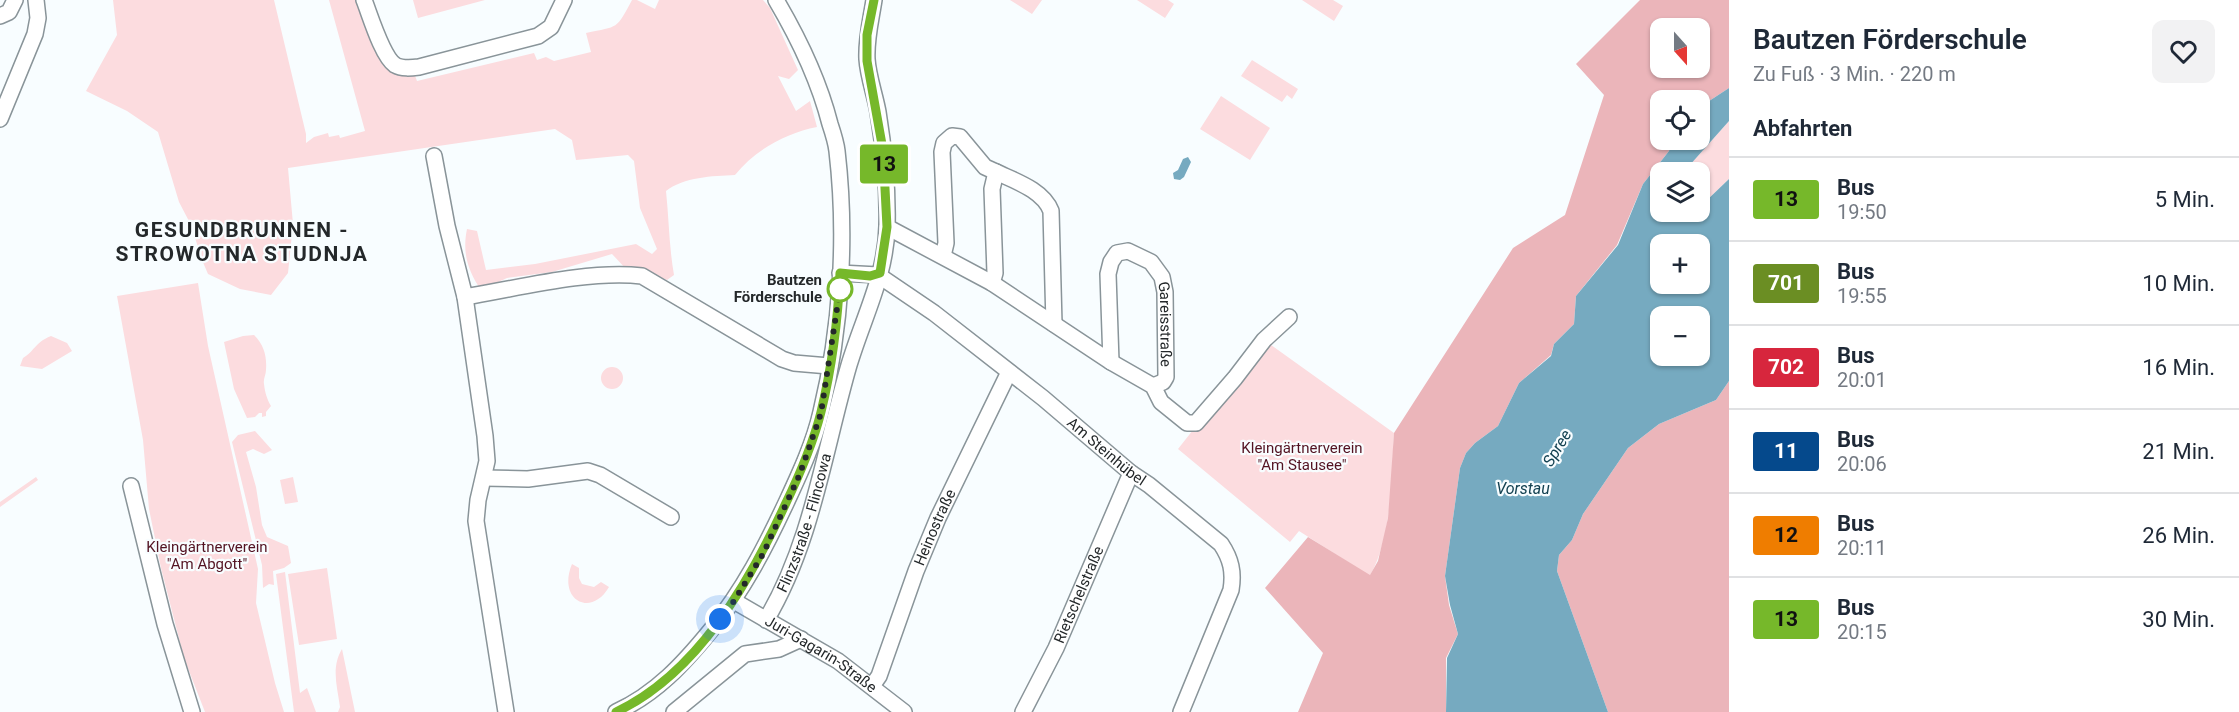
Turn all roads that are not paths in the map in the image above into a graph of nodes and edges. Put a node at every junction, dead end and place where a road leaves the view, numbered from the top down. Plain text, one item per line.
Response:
1 (15, 0) edge
2 (36, 0) edge
3 (364, 0) edge
4 (564, 0) edge
5 (776, 0) edge
6 (874, 0) edge
7 (0, 16) edge
8 (0, 119) edge
9 (434, 156) dead end
10 (996, 172) junction
11 (887, 227) junction
12 (943, 256) junction
13 (840, 273) junction
14 (878, 275) junction
15 (993, 283) junction
16 (465, 297) junction
17 (1289, 318) dead end
18 (1054, 324) junction
19 (1111, 362) junction
20 (829, 366) junction
21 (1009, 372) junction
22 (1153, 386) junction
23 (1131, 474) junction
24 (484, 478) junction
25 (131, 486) dead end
26 (671, 517) dead end
27 (734, 601) junction
28 (766, 620) junction
29 (801, 639) junction
30 (872, 686) junction
31 (192, 712) edge
32 (506, 712) edge
33 (616, 712) edge
34 (674, 712) edge
35 (904, 712) edge
36 (1023, 712) edge
37 (1181, 712) edge

1 - 7 street
2 - 8 street
3 - 4 street
5 - 13 street
6 - 11 street, Flinzstraße - Flincowa
9 - 16 street
10 - 12 street
10 - 15 street
10 - 18 street
11 - 12 street, Gareisstraße
11 - 14 street, Flinzstraße - Flincowa
12 - 15 street, Gareisstraße
13 - 14 street
13 - 20 street
14 - 21 street, Am Steinhübel
14 - 28 street, Flinzstraße - Flincowa
15 - 18 street, Gareisstraße
16 - 20 street
16 - 24 street
17 - 22 street, Gareisstraße
18 - 19 street, Gareisstraße
19 - 22 street, Gareisstraße
19 - 22 street, Gareisstraße
20 - 27 street
21 - 23 street, Am Steinhübel
21 - 30 street, Heinostraße
23 - 36 street, Rietschelstraße
23 - 37 street, Am Steinhübel
24 - 26 street
24 - 32 street
25 - 31 street
27 - 28 street, Juri-Gagarin-Straße
27 - 33 street
28 - 29 street, Juri-Gagarin-Straße
29 - 30 street, Juri-Gagarin-Straße
29 - 34 street
30 - 35 street, Juri-Gagarin-Straße

